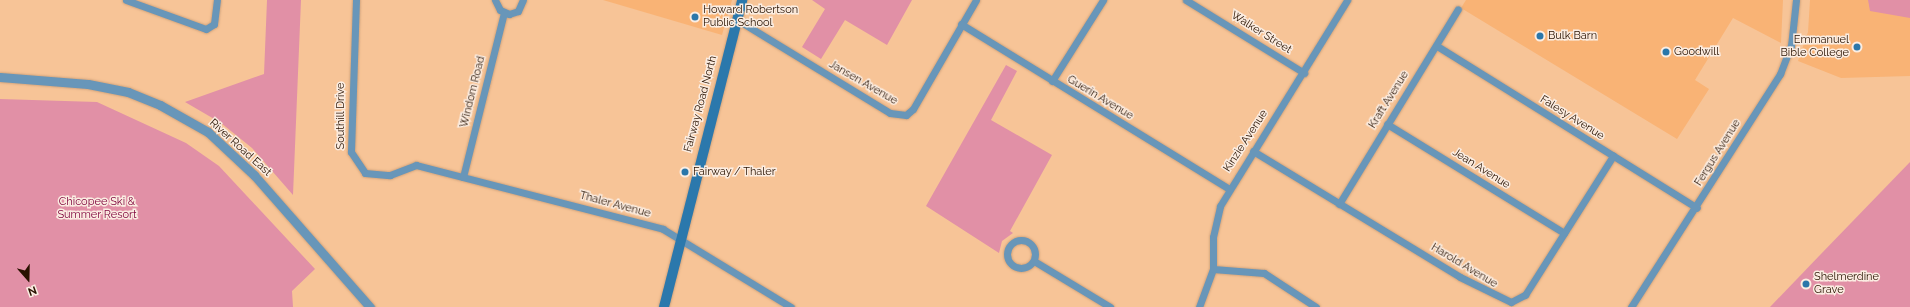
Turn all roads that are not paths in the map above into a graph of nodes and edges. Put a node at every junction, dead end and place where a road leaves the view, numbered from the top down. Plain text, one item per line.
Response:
1 (126, 0) edge
2 (217, 0) edge
3 (356, 0) edge
4 (495, 0) edge
5 (523, 0) edge
6 (742, 0) edge
7 (976, 0) edge
8 (1103, 0) edge
9 (1186, 0) edge
10 (1347, 0) edge
11 (1796, 0) edge
12 (1458, 9) dead end
13 (504, 13) junction
14 (736, 19) junction
15 (961, 24) junction
16 (1437, 46) junction
17 (1304, 74) junction
18 (0, 77) edge
19 (1052, 81) junction
20 (1387, 124) junction
21 (1253, 151) junction
22 (1612, 156) junction
23 (416, 165) joint
24 (463, 177) junction
25 (1229, 189) junction
26 (1339, 204) junction
27 (1697, 208) junction
28 (1564, 233) junction
29 (680, 239) junction
30 (1034, 261) junction
31 (1213, 269) junction
32 (370, 307) edge
33 (664, 307) edge
34 (791, 307) edge
35 (1110, 307) edge
36 (1199, 307) edge
37 (1316, 307) edge
38 (1631, 307) edge

1 - 2 street
3 - 23 street, Southill Drive
4 - 13 street
5 - 13 street
6 - 14 main road, Fairway Road North
7 - 15 street, Jansen Avenue
8 - 19 street
9 - 17 street, Walker Street
10 - 17 street, Kinzie Avenue
11 - 27 street, Fergus Avenue
12 - 16 street, Kraft Avenue
13 - 24 street, Windom Road
14 - 15 street, Jansen Avenue
14 - 29 main road, Fairway Road North
15 - 19 street, Guerin Avenue
16 - 20 street, Kraft Avenue
16 - 22 street, Falesy Avenue
17 - 21 street, Kinzie Avenue
18 - 32 street, River Road East
19 - 25 street, Guerin Avenue
20 - 26 street, Kraft Avenue
20 - 28 street, Jean Avenue
21 - 25 street, Kinzie Avenue
21 - 26 street, Harold Avenue
22 - 27 street, Falesy Avenue
22 - 28 street, Harold Avenue
23 - 24 street, Thaler Avenue
24 - 29 street, Thaler Avenue
25 - 31 street, Kinzie Avenue
26 - 28 street, Harold Avenue
27 - 38 street, Fergus Avenue
29 - 33 main road, Fairway Road North
29 - 34 street, Thaler Avenue
30 - 30 street
30 - 35 street
31 - 36 street, Kinzie Avenue
31 - 37 street

